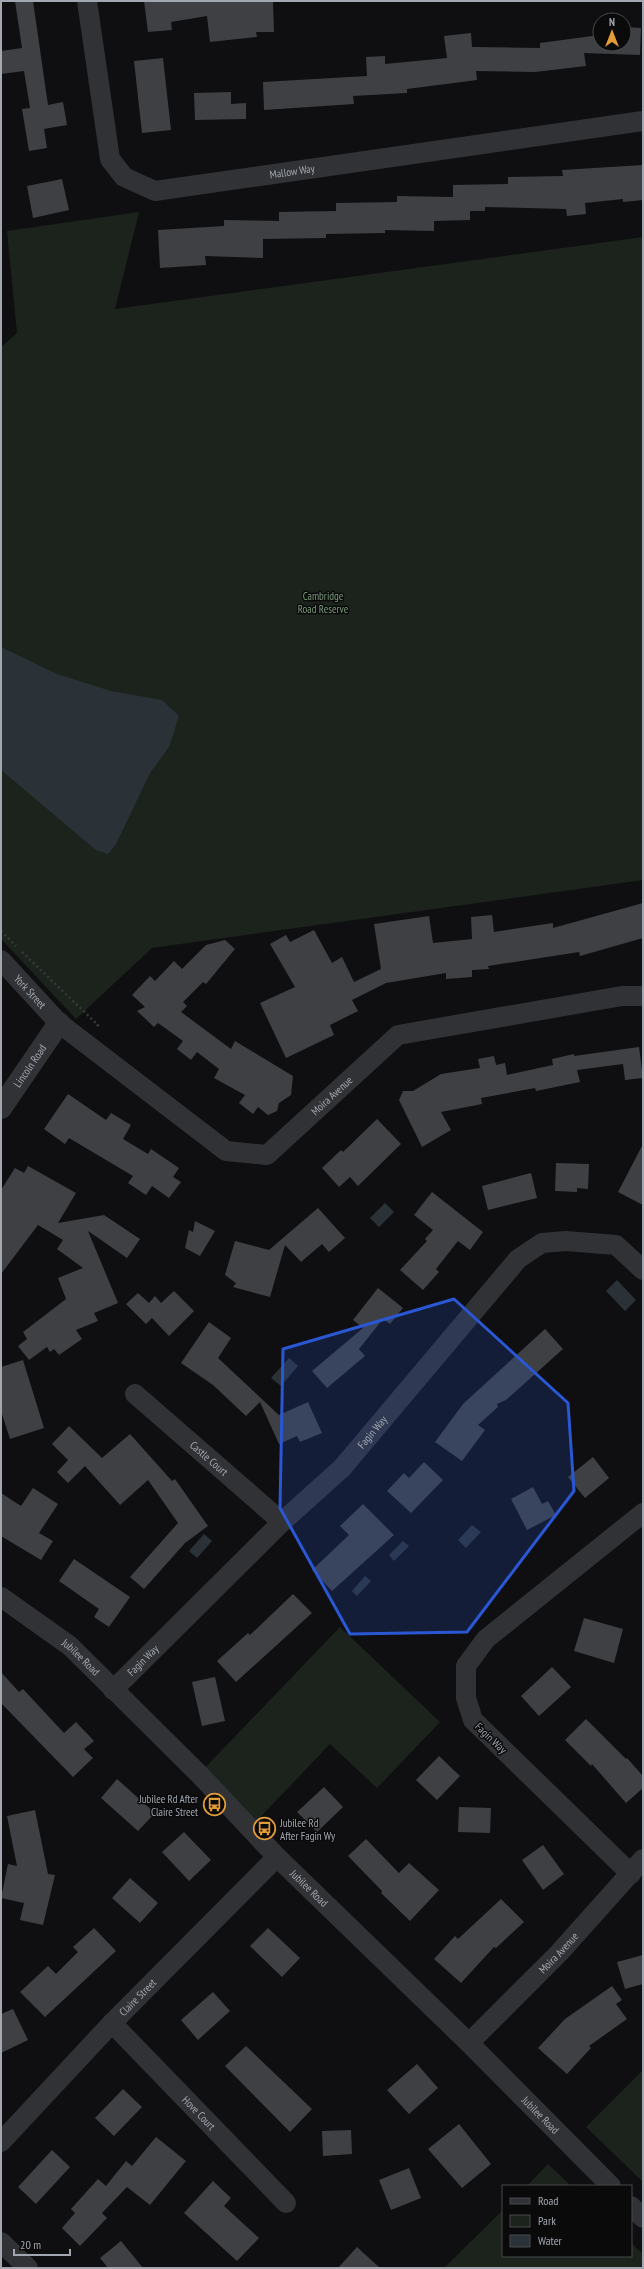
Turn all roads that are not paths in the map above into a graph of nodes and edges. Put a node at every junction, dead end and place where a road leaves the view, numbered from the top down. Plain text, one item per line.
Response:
1 (87, 1) edge
2 (643, 121) edge
3 (1, 960) edge
4 (643, 996) edge
5 (59, 1023) junction
6 (1, 1108) edge
7 (643, 1270) edge
8 (135, 1394) dead end
9 (643, 1513) edge
10 (282, 1522) junction
11 (1, 1597) edge
12 (113, 1690) junction
13 (277, 1857) junction
14 (637, 1866) edge
15 (112, 2024) junction
16 (469, 2043) junction
17 (1, 2142) edge
18 (610, 2185) edge
19 (286, 2203) dead end
20 (632, 2207) edge
21 (643, 2218) edge
22 (1, 2242) edge
23 (28, 2268) edge

1 - 2 street, Mallow Way
3 - 5 street, York Street
4 - 5 street, Moira Avenue
5 - 6 street, Lincoln Road
7 - 10 street, Fagin Way
8 - 10 street, Castle Court
9 - 14 street, Fagin Way
10 - 12 street, Fagin Way
11 - 12 street, Jubilee Road
12 - 13 street, Jubilee Road
13 - 15 street, Claire Street
13 - 16 street, Jubilee Road
14 - 16 street, Moira Avenue
15 - 17 street, Claire Street
15 - 19 street, Hove Court
16 - 18 street, Jubilee Road
20 - 21 street
22 - 23 street

